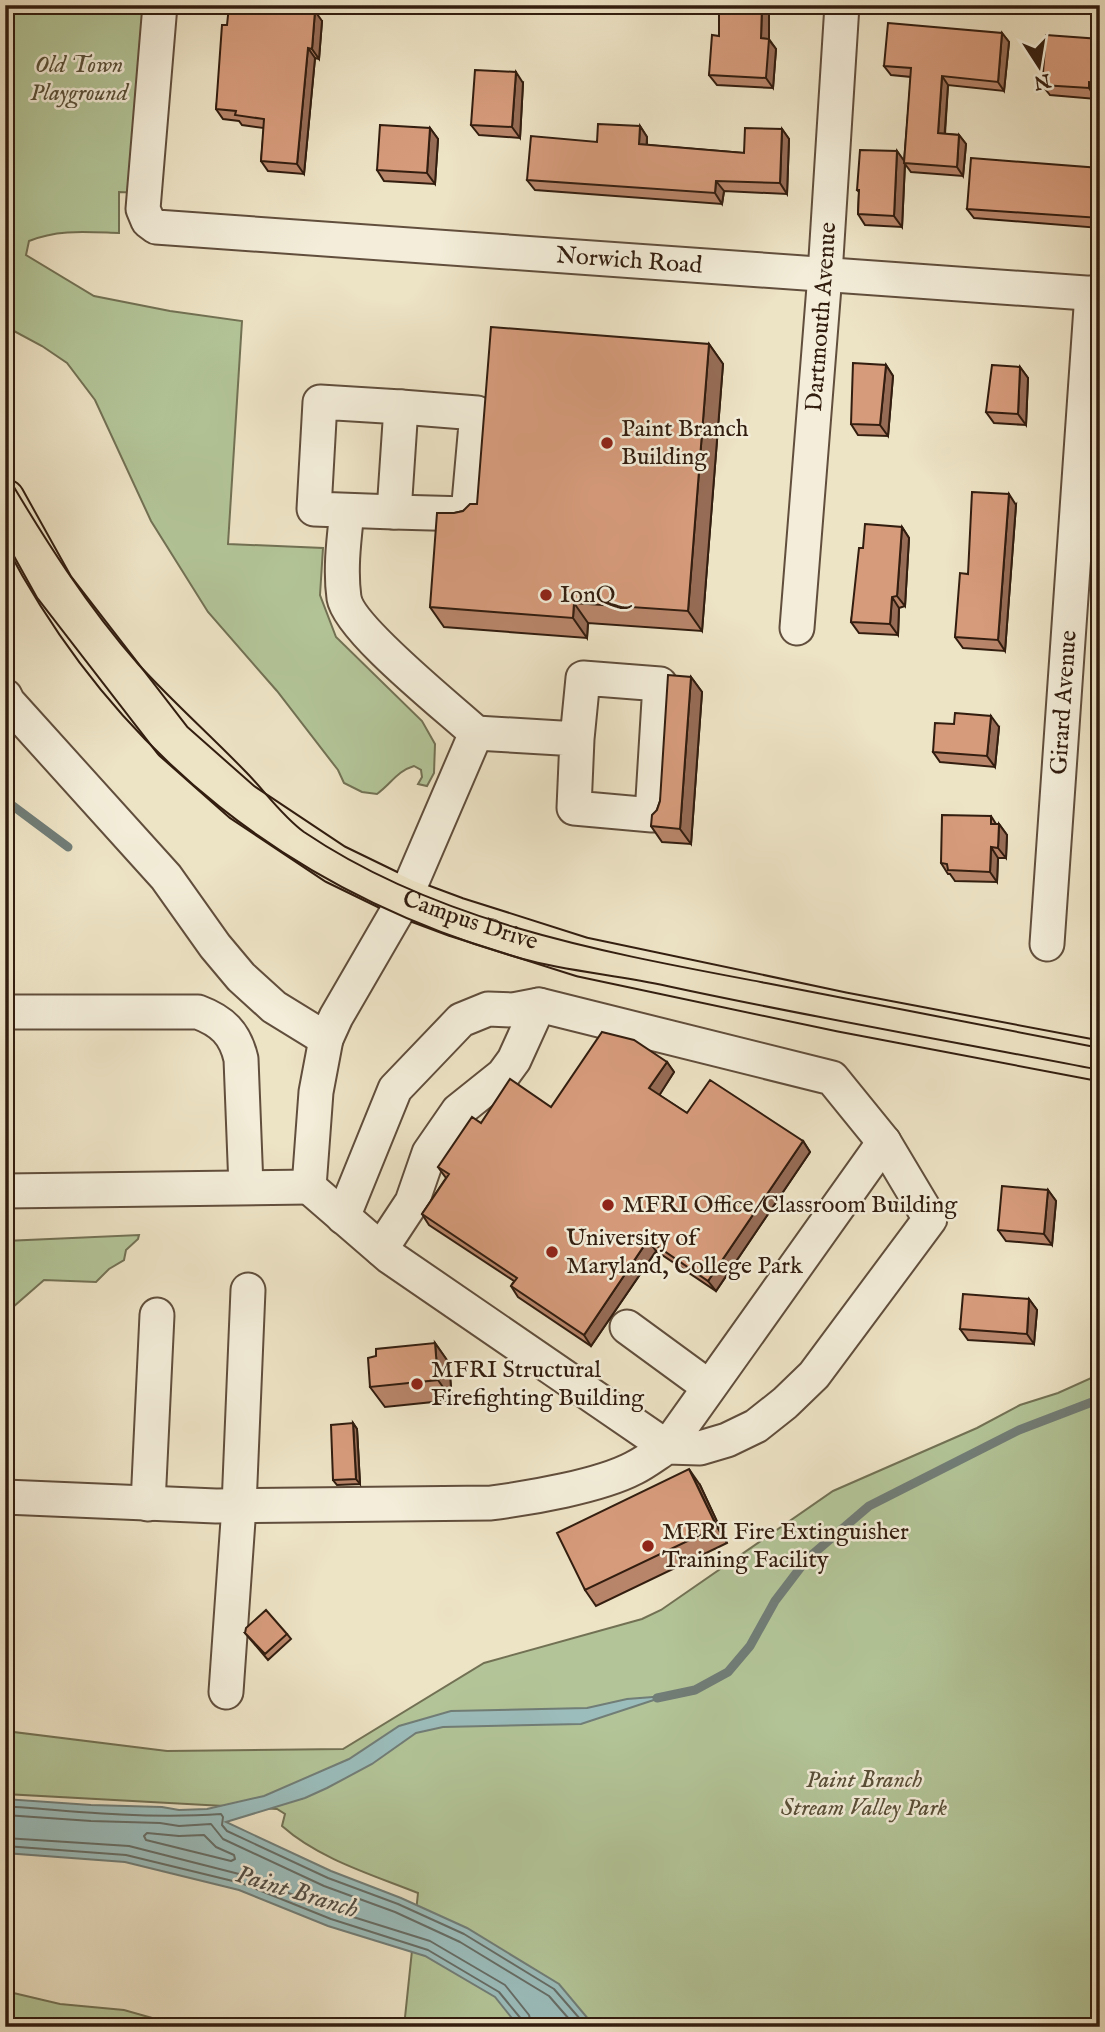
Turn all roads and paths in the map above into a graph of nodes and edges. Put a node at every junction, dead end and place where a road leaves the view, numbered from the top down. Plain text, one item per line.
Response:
1 (160, 5) edge
2 (842, 5) edge
3 (825, 274) junction
4 (1096, 293) edge
5 (401, 407) junction
6 (5, 499) edge
7 (347, 511) junction
8 (394, 512) junction
9 (797, 628) dead end
10 (5, 696) edge
11 (476, 733) junction
12 (577, 739) dead end
13 (405, 898) junction
14 (1047, 944) dead end
15 (539, 1006) junction
16 (5, 1012) edge
17 (326, 1039) junction
18 (1100, 1060) edge
19 (884, 1142) junction
20 (309, 1186) junction
21 (246, 1188) junction
22 (5, 1191) edge
23 (343, 1217) junction
24 (381, 1249) junction
25 (248, 1290) dead end
26 (158, 1315) dead end
27 (627, 1327) dead end
28 (709, 1387) junction
29 (667, 1447) junction
30 (5, 1497) edge
31 (148, 1504) junction
32 (239, 1506) junction
33 (226, 1692) dead end

1 - 3 street, Norwich Road
2 - 3 street, Dartmouth Avenue
3 - 4 street, Norwich Road
3 - 9 street, Dartmouth Avenue
4 - 14 street, Girard Avenue
5 - 7 street
5 - 8 street
5 - 8 street
6 - 13 main road, Campus Drive
7 - 8 street
7 - 11 street
10 - 17 street
11 - 12 street
11 - 13 street
13 - 17 street
13 - 18 main road, Campus Drive
15 - 19 street
15 - 23 street
15 - 24 street
16 - 21 street
17 - 20 street
19 - 28 street
19 - 29 street
20 - 21 street
20 - 23 street
21 - 22 street
23 - 24 street
24 - 29 street
25 - 32 street
26 - 31 street
27 - 28 street
28 - 29 street
29 - 32 street
30 - 31 street
31 - 32 street
32 - 33 street

